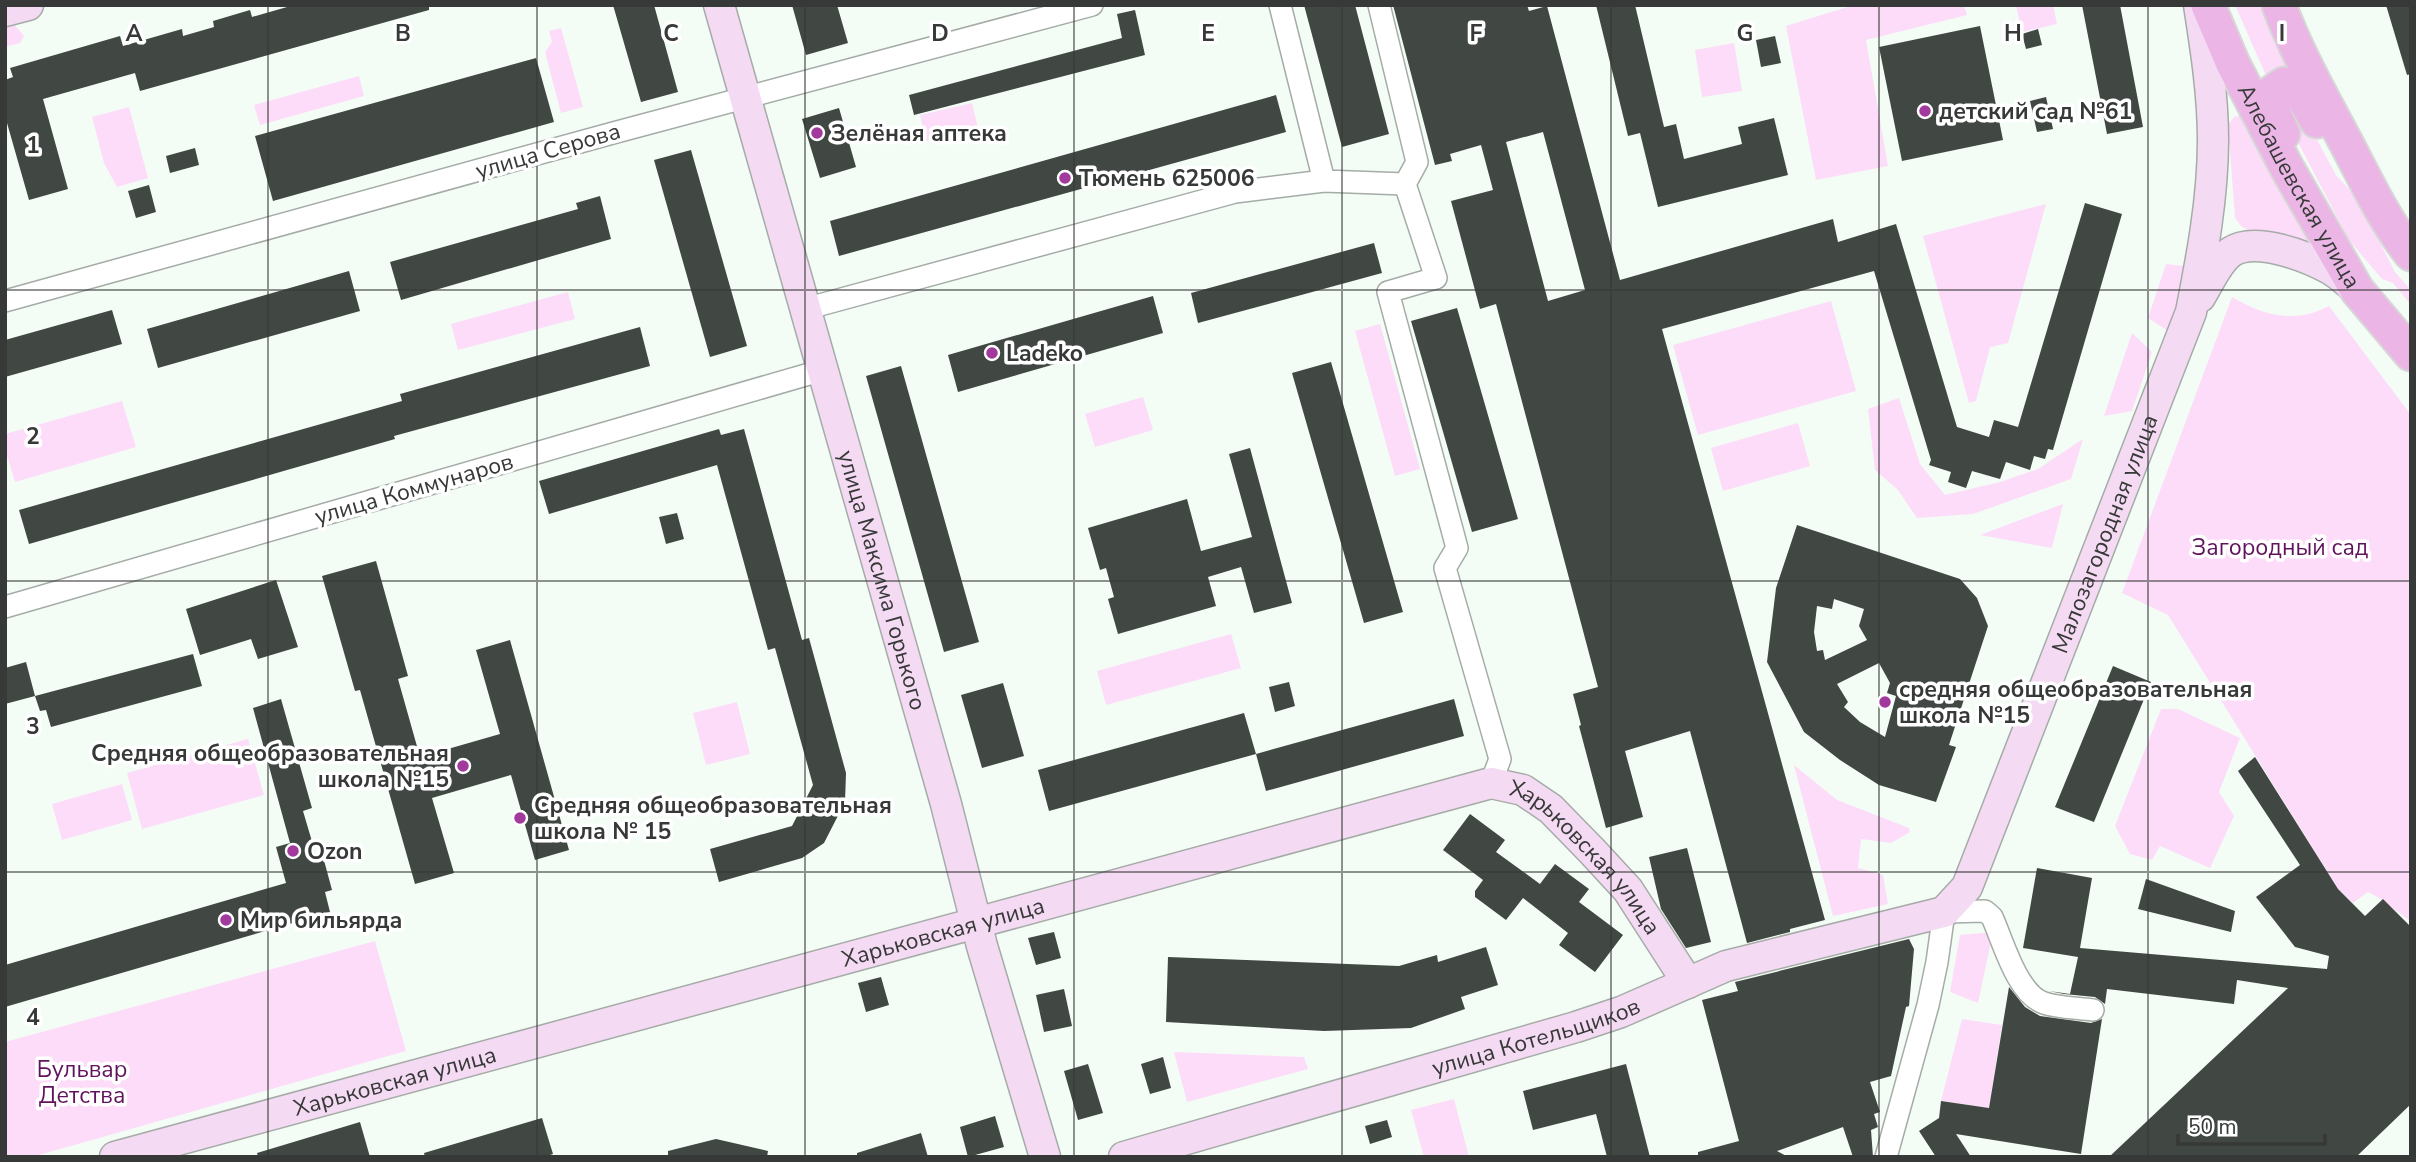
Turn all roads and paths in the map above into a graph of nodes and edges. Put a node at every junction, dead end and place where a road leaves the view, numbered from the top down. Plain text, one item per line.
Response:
1 (28, 5) edge
2 (719, 5) edge
3 (1092, 5) edge
4 (1280, 5) edge
5 (1379, 5) edge
6 (2199, 5) edge
7 (2208, 5) edge
8 (2279, 5) edge
9 (5, 11) edge
10 (2264, 93) junction
11 (746, 98) junction
12 (2211, 115) junction
13 (1324, 181) junction
14 (2366, 181) junction
15 (1405, 184) junction
16 (2411, 254) edge
17 (2357, 290) junction
18 (5, 301) edge
19 (805, 309) junction
20 (2191, 312) junction
21 (2411, 354) edge
22 (823, 370) junction
23 (5, 607) edge
24 (1492, 783) junction
25 (1944, 912) junction
26 (976, 923) junction
27 (1688, 983) junction
28 (2093, 1010) dead end
29 (115, 1157) edge
30 (1045, 1157) edge
31 (1124, 1157) edge
32 (1886, 1157) edge

1 - 9 street
2 - 11 street, улица Максима Горького
3 - 11 street, улица Серова
4 - 13 street
5 - 15 street
6 - 12 street, Малозагородная улица
7 - 10 main road, Алебашевская улица
8 - 14 main road
10 - 12 street
10 - 14 main road
10 - 17 main road, Алебашевская улица
11 - 18 street, улица Серова
11 - 19 street, улица Максима Горького
12 - 20 street, Малозагородная улица
13 - 15 street
13 - 19 street
14 - 16 main road
15 - 24 street
17 - 20 street, Малозагородная улица
17 - 21 main road, Алебашевская улица
19 - 22 street, улица Максима Горького
20 - 25 street, Малозагородная улица
22 - 23 street, улица Коммунаров
22 - 26 street, улица Максима Горького
24 - 26 street, Харьковская улица
24 - 27 street, Харьковская улица
25 - 27 street, улица Котельщиков
25 - 28 street
25 - 32 street
26 - 29 street, Харьковская улица
26 - 30 street, улица Максима Горького
27 - 31 street, улица Котельщиков

